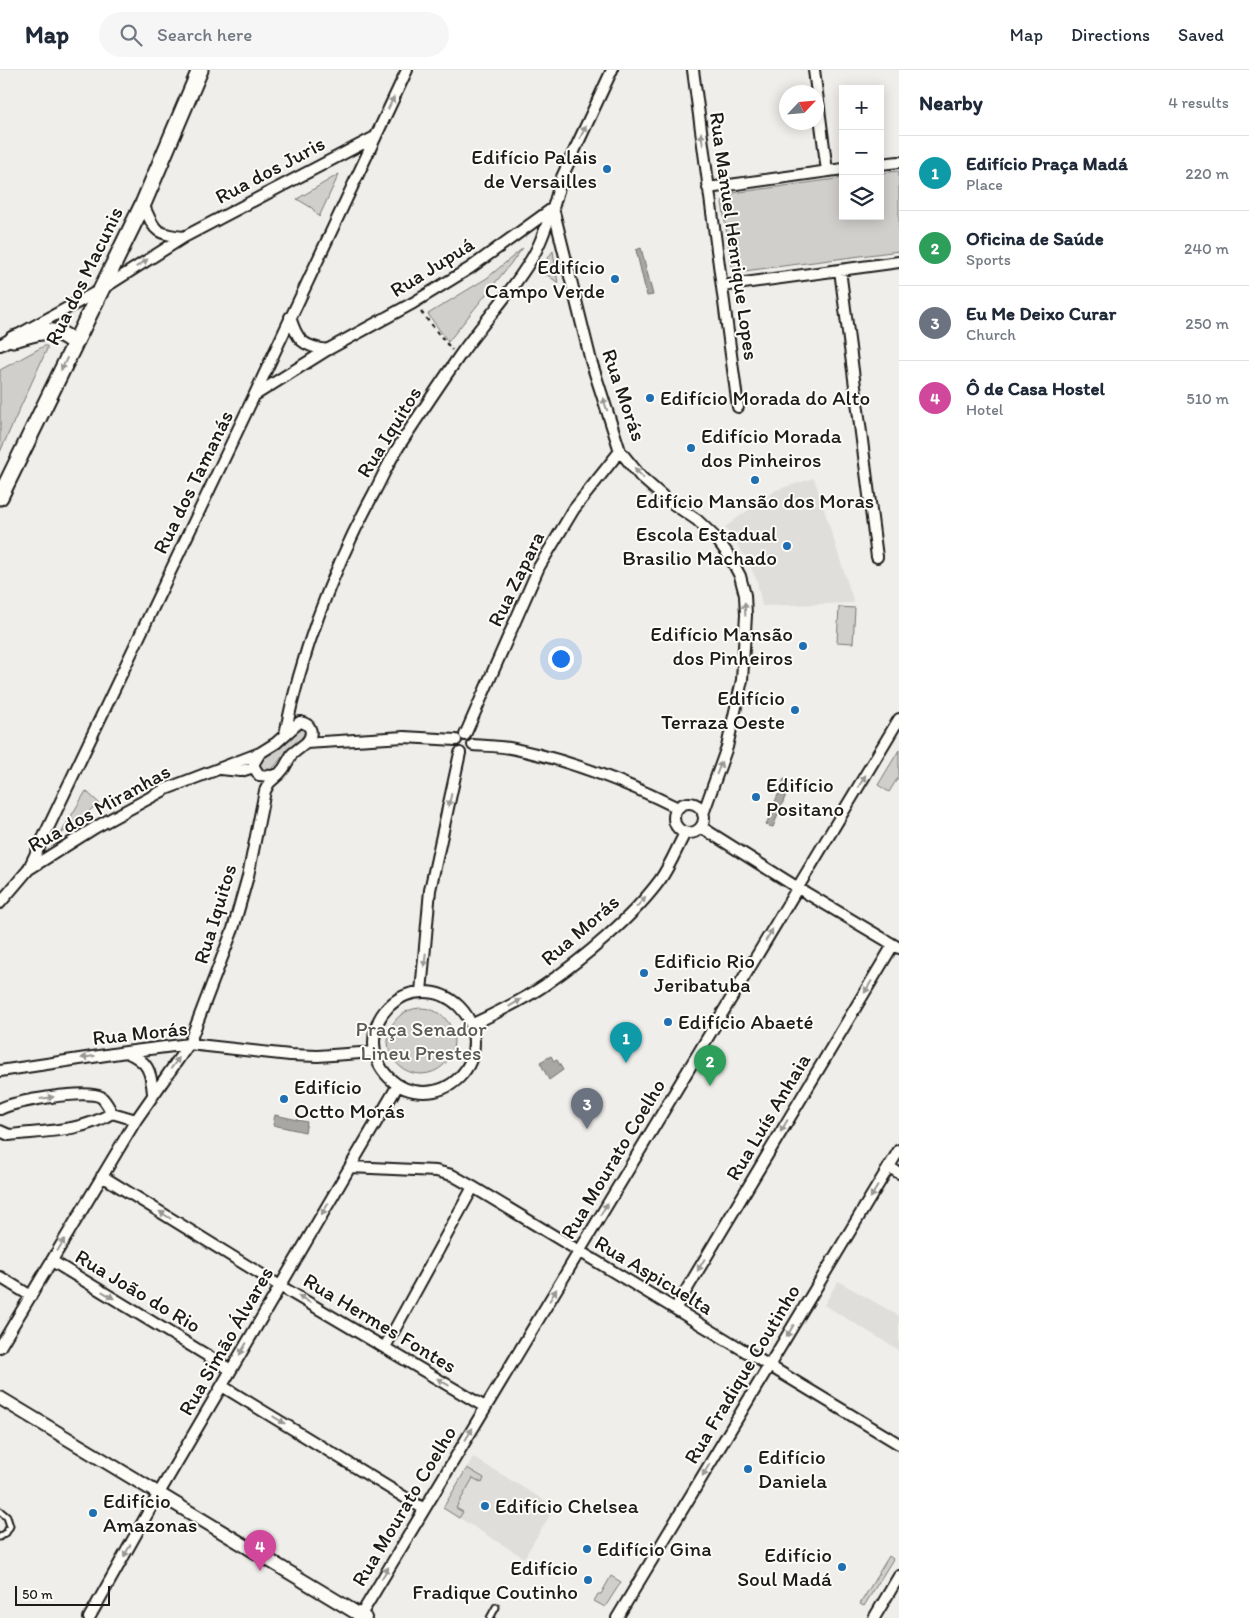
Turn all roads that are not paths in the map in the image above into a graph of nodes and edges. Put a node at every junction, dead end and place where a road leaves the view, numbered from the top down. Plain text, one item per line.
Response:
1 (196, 70) edge
2 (407, 70) edge
3 (612, 70) edge
4 (692, 70) edge
5 (814, 70) edge
6 (375, 137) junction
7 (899, 162) edge
8 (884, 164) edge
9 (839, 170) edge
10 (827, 171) junction
11 (708, 188) junction
12 (143, 204) junction
13 (553, 208) junction
14 (135, 221) junction
15 (154, 228) junction
16 (184, 237) junction
17 (899, 262) edge
18 (840, 270) junction
19 (722, 286) junction
20 (102, 290) junction
21 (290, 317) junction
22 (7, 342) edge
23 (74, 343) junction
24 (327, 350) junction
25 (254, 396) junction
26 (738, 407) dead end
27 (620, 451) junction
28 (0, 497) edge
29 (877, 557) dead end
30 (293, 696) junction
31 (899, 719) edge
32 (304, 723) junction
33 (311, 731) junction
34 (285, 734) junction
35 (461, 737) junction
36 (326, 741) junction
37 (306, 743) junction
38 (473, 745) junction
39 (460, 752) junction
40 (260, 753) junction
41 (217, 769) junction
42 (256, 771) junction
43 (279, 774) junction
44 (265, 790) junction
45 (678, 808) junction
46 (703, 814) junction
47 (701, 827) junction
48 (685, 833) junction
49 (28, 870) junction
50 (798, 888) junction
51 (0, 903) edge
52 (896, 947) edge
53 (422, 992) junction
54 (471, 1025) junction
55 (189, 1044) junction
56 (126, 1052) junction
57 (375, 1052) junction
58 (0, 1071) edge
59 (398, 1085) junction
60 (153, 1093) junction
61 (0, 1109) edge
62 (112, 1113) junction
63 (136, 1120) junction
64 (0, 1131) edge
65 (899, 1150) edge
66 (350, 1167) junction
67 (889, 1167) junction
68 (899, 1173) edge
69 (102, 1176) junction
70 (473, 1187) junction
71 (579, 1251) junction
72 (52, 1261) junction
73 (0, 1276) edge
74 (280, 1286) junction
75 (31, 1296) junction
76 (674, 1309) junction
77 (0, 1347) edge
78 (384, 1348) junction
79 (769, 1366) junction
80 (232, 1370) junction
81 (222, 1386) junction
82 (0, 1398) edge
83 (485, 1407) junction
84 (899, 1444) edge
85 (159, 1493) junction
86 (424, 1509) junction
87 (0, 1511) edge
88 (0, 1537) edge
89 (899, 1576) edge
90 (496, 1607) dead end
91 (361, 1617) edge
92 (89, 1618) edge
93 (490, 1618) edge
94 (617, 1618) edge
95 (874, 1618) edge

1 - 12 main road, Rua dos Macunis
6 -> 2 street, Rua dos Tamanás
13 -> 3 street
11 -> 4 street, Rua Manuel Henrique Lopes
5 - 10 street
6 - 16 street, Rua dos Juris
6 - 21 street, Rua dos Tamanás
7 - 8 street
9 - 10 street
10 - 11 street
11 - 19 street, Rua Manuel Henrique Lopes
12 - 14 main road, Rua dos Macunis
12 - 15 street
13 - 24 street, Rua Jupuá
27 -> 13 street, Rua Morás
13 - 30 street, Rua Iquitos
14 - 15 street
14 - 20 main road, Rua dos Macunis
15 - 16 street
20 -> 16 street, Rua dos Juris
17 - 18 street
18 - 19 street
18 - 29 street
19 - 26 street, Rua Manuel Henrique Lopes
20 - 22 street, Rua dos Juris
20 - 23 main road, Rua dos Macunis
21 - 24 street
21 - 25 street, Rua dos Tamanás
22 - 23 main road
23 -> 28 main road, Rua dos Macunis
24 - 25 street, Rua Jupuá
25 - 49 street, Rua dos Tamanás
27 - 35 street, Rua Zapara
46 -> 27 street, Rua Morás
30 - 32 street
30 - 34 street, Rua Iquitos
50 -> 31 street, Rua Mourato Coelho
32 - 33 street
32 - 34 street, Rua dos Miranhas
33 - 36 street
33 - 37 street
34 - 40 street, Rua dos Miranhas
35 - 36 street
35 - 38 street
35 - 39 street
36 - 37 street
37 - 43 street
38 - 39 street
38 - 45 street
39 -> 53 street
40 - 41 street, Rua dos Miranhas
40 - 42 street
41 - 42 street, Rua dos Miranhas
41 - 49 street, Rua dos Miranhas
42 - 43 street, Rua dos Miranhas
42 - 44 street
43 - 44 street
44 - 55 street, Rua Iquitos
45 - 46 street
45 - 48 street
46 - 47 street
47 - 48 street
47 - 50 street
54 -> 48 street, Rua Morás
49 - 51 street, Rua dos Tamanás
50 - 52 street
71 -> 50 street, Rua Mourato Coelho
52 -> 76 street, Rua Luís Anhaia
53 - 54 street
53 - 57 street
54 - 59 street
55 - 56 street, Rua Morás
55 - 57 street, Rua Morás
60 -> 55 street, Rua Iquitos
56 -> 58 street, Rua Morás
56 - 60 street
57 - 59 street
59 - 66 street, Rua Simão Álvares
60 - 63 street, Rua Iquitos
61 -> 62 street
62 - 63 street
62 - 64 street
63 - 69 street, Rua Iquitos
65 - 67 street, Rua Fradique Coutinho
66 - 70 street, Rua Aspicuelta
66 -> 74 street, Rua Simão Álvares
67 - 68 street
67 -> 79 street, Rua Fradique Coutinho
72 -> 69 street, Rua Iquitos
74 -> 69 street, Rua Hermes Fontes
70 - 71 street, Rua Aspicuelta
70 - 78 street
71 - 76 street, Rua Aspicuelta
83 -> 71 street, Rua Mourato Coelho
72 - 75 street, Rua Iquitos
72 -> 80 street, Rua João do Rio
73 - 75 street
78 -> 74 street, Rua Hermes Fontes
74 -> 80 street, Rua Simão Álvares
75 - 77 street, Rua Iquitos
76 - 79 street, Rua Aspicuelta
83 -> 78 street, Rua Hermes Fontes
79 - 84 street, Rua Aspicuelta
79 -> 94 street, Rua Fradique Coutinho
80 - 81 street, Rua Simão Álvares
81 - 85 street, Rua Simão Álvares
81 -> 86 street
82 - 85 street
86 -> 83 street, Rua Mourato Coelho
85 - 91 street
85 -> 92 street, Rua Simão Álvares
91 -> 86 street, Rua Mourato Coelho
87 - 88 lane
89 - 95 street
90 - 93 lane

